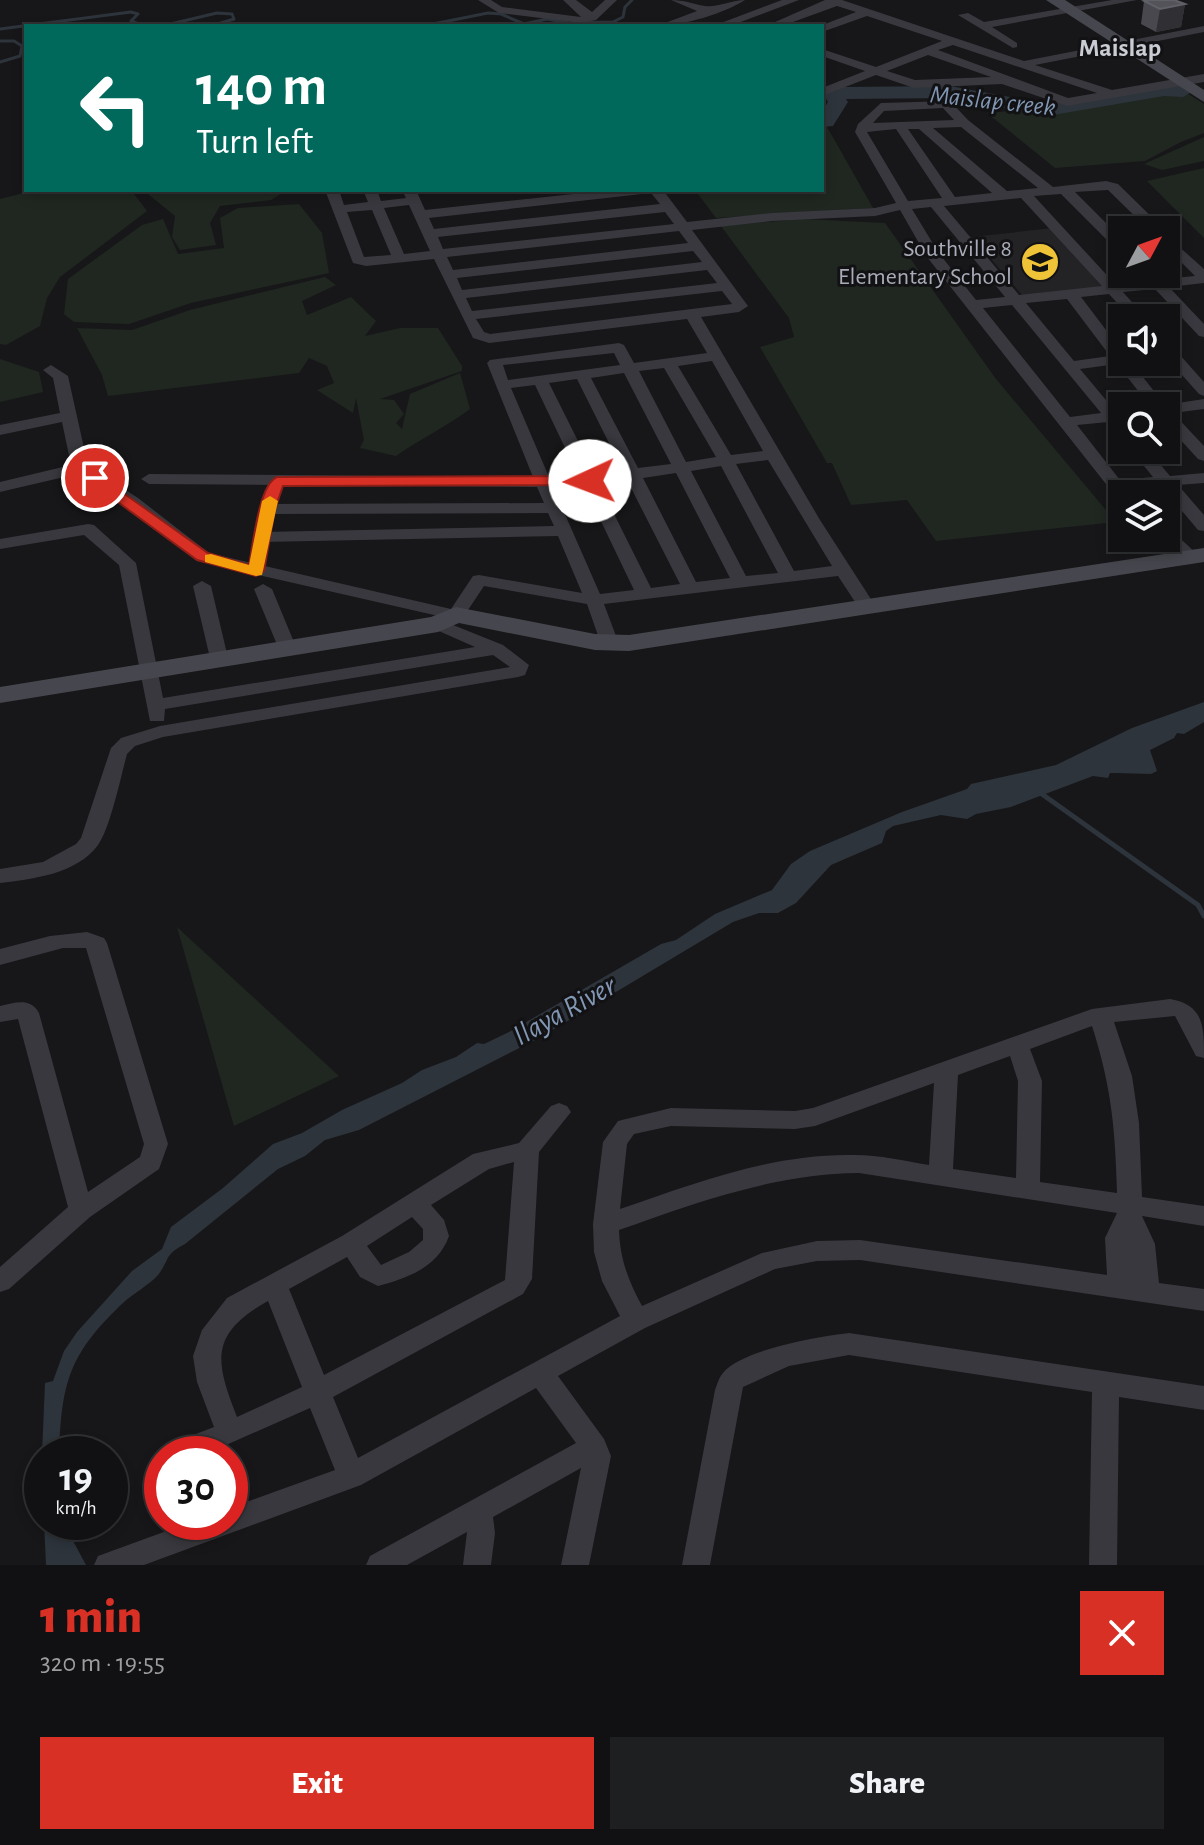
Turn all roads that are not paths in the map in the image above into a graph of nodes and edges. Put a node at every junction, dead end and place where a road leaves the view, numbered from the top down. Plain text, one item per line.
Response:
1 (484, 0) edge
2 (528, 0) edge
3 (569, 0) edge
4 (739, 0) edge
5 (793, 0) edge
6 (1054, 0) edge
7 (1131, 0) edge
8 (609, 1) edge
9 (682, 1) edge
10 (834, 1) edge
11 (1069, 10) junction
12 (708, 11) junction
13 (867, 12) junction
14 (964, 15) dead end
15 (549, 17) junction
16 (592, 18) junction
17 (735, 21) junction
18 (1008, 21) junction
19 (669, 24) edge
20 (725, 24) edge
21 (743, 24) edge
22 (777, 24) edge
23 (981, 26) junction
24 (824, 28) edge
25 (1204, 29) edge
26 (1032, 35) dead end
27 (1176, 35) junction
28 (952, 41) junction
29 (1190, 41) dead end
30 (1047, 42) dead end
31 (1123, 44) junction
32 (1013, 45) dead end
33 (929, 51) junction
34 (824, 53) edge
35 (1070, 55) junction
36 (905, 60) junction
37 (847, 61) junction
38 (1023, 65) junction
39 (920, 66) dead end
40 (824, 69) edge
41 (876, 71) junction
42 (935, 71) dead end
43 (994, 78) junction
44 (1204, 78) edge
45 (965, 82) junction
46 (1183, 82) junction
47 (824, 91) edge
48 (1111, 94) junction
49 (1204, 97) edge
50 (964, 123) junction
51 (900, 126) junction
52 (923, 126) junction
53 (862, 127) junction
54 (1064, 189) junction
55 (1049, 190) junction
56 (333, 192) edge
57 (371, 192) edge
58 (612, 192) edge
59 (658, 192) edge
60 (1023, 192) junction
61 (412, 195) edge
62 (1003, 195) junction
63 (543, 196) edge
64 (951, 201) junction
65 (935, 203) junction
66 (377, 205) junction
67 (902, 206) junction
68 (670, 207) junction
69 (340, 209) junction
70 (421, 215) junction
71 (1143, 216) edge
72 (554, 221) junction
73 (682, 226) junction
74 (430, 234) junction
75 (565, 240) junction
76 (1099, 243) edge
77 (699, 246) junction
78 (1180, 253) edge
79 (439, 254) junction
80 (399, 258) junction
81 (576, 260) junction
82 (712, 265) junction
83 (449, 275) junction
84 (1204, 278) edge
85 (1180, 279) edge
86 (587, 280) junction
87 (725, 286) junction
88 (1122, 288) edge
89 (1162, 288) edge
90 (1114, 290) junction
91 (1071, 294) junction
92 (458, 295) junction
93 (597, 301) junction
94 (1014, 301) junction
95 (1126, 304) edge
96 (972, 305) junction
97 (692, 315) junction
98 (467, 316) junction
99 (612, 323) junction
100 (1204, 333) edge
101 (1108, 342) edge
102 (717, 356) junction
103 (1108, 362) edge
104 (669, 363) junction
105 (1069, 366) junction
106 (1180, 366) edge
107 (627, 369) junction
108 (51, 370) dead end
109 (582, 374) junction
110 (1135, 376) edge
111 (540, 380) junction
112 (502, 385) junction
113 (1204, 391) edge
114 (1147, 392) edge
115 (1204, 404) edge
116 (1108, 409) edge
117 (1180, 409) edge
118 (67, 416) junction
119 (1108, 420) edge
120 (1064, 422) junction
121 (1180, 428) edge
122 (0, 430) edge
123 (773, 454) junction
124 (1204, 456) edge
125 (726, 460) junction
126 (1151, 464) edge
127 (680, 466) junction
128 (80, 468) junction
129 (632, 473) junction
130 (1204, 478) edge
131 (149, 479) dead end
132 (1112, 480) edge
133 (1164, 480) edge
134 (1178, 480) edge
135 (277, 481) junction
136 (409, 481) junction
137 (590, 481) junction
138 (544, 482) junction
139 (0, 487) edge
140 (1180, 498) edge
141 (405, 508) junction
142 (555, 508) junction
143 (267, 509) junction
144 (1204, 526) edge
145 (563, 531) junction
146 (402, 536) junction
147 (262, 537) junction
148 (0, 544) edge
149 (1180, 545) edge
150 (1197, 557) edge
151 (843, 570) junction
152 (789, 577) junction
153 (260, 580) junction
154 (741, 583) junction
155 (202, 586) dead end
156 (691, 589) junction
157 (646, 596) junction
158 (594, 600) junction
159 (867, 607) junction
160 (447, 620) junction
161 (610, 644) junction
162 (287, 647) junction
163 (496, 649) junction
164 (219, 658) junction
165 (147, 669) junction
166 (343, 676) junction
167 (0, 695) edge
168 (352, 702) junction
169 (155, 705) junction
170 (160, 732) junction
171 (0, 876) edge
172 (0, 957) edge
173 (0, 1014) edge
174 (1100, 1015) junction
175 (1017, 1044) junction
176 (1204, 1050) edge
177 (947, 1068) junction
178 (559, 1112) dead end
179 (527, 1150) junction
180 (940, 1178) junction
181 (1028, 1189) junction
182 (414, 1203) junction
183 (81, 1210) junction
184 (1130, 1211) junction
185 (1204, 1216) edge
186 (606, 1224) junction
187 (351, 1243) junction
188 (0, 1282) edge
189 (274, 1284) junction
190 (1120, 1286) junction
191 (1147, 1291) junction
192 (1204, 1300) edge
193 (636, 1320) junction
194 (539, 1371) junction
195 (1106, 1382) junction
196 (319, 1391) junction
197 (1204, 1398) edge
198 (230, 1433) junction
199 (222, 1436) edge
200 (594, 1447) junction
201 (351, 1476) junction
202 (477, 1510) junction
203 (248, 1514) edge
204 (177, 1540) edge
205 (108, 1565) edge
206 (380, 1565) edge
207 (477, 1565) edge
208 (575, 1565) edge
209 (696, 1565) edge
210 (1103, 1565) edge

1 - 15 street
2 - 15 street
3 - 16 street
4 - 12 street
5 - 17 street
6 - 11 street
7 - 11 street
8 - 16 street
9 - 12 street
10 - 13 street
10 - 22 street
11 - 18 street
11 - 31 street
12 - 17 street
12 - 19 street
13 - 24 street
13 - 28 street
14 - 23 street
15 - 16 street
17 - 20 street
17 - 21 street
18 - 23 street
18 - 26 street
23 - 32 street
25 - 27 street
27 - 29 street
27 - 31 street
28 - 33 street
28 - 38 street
30 - 35 street
31 - 35 street
31 - 46 street
33 - 36 street
33 - 43 street
34 - 37 street
35 - 38 street
36 - 39 street
36 - 41 street
37 - 40 street
37 - 41 street
38 - 43 street
38 - 48 street
41 - 45 street
41 - 47 street
42 - 45 street
43 - 45 street
43 - 48 street
44 - 46 street
46 - 48 street
46 - 49 street
50 - 52 street
50 - 53 street
50 - 55 street
51 - 52 street
51 - 53 street
51 - 64 street
52 - 62 street
53 - 67 street
54 - 55 street
54 - 71 street
54 - 76 street
55 - 60 street
56 - 69 street
57 - 66 street
58 - 63 street
59 - 68 street
60 - 62 street
60 - 76 street
61 - 66 street
61 - 70 street
62 - 64 street
63 - 70 street
63 - 72 street
64 - 65 street
65 - 67 street
65 - 94 street
66 - 69 street
66 - 80 street
67 - 73 street
67 - 96 street
68 - 72 street
68 - 73 street
69 - 80 street
70 - 74 street
72 - 74 street
72 - 75 street
73 - 75 street
73 - 77 street
74 - 79 street
75 - 79 street
75 - 81 street
76 - 90 street
77 - 81 street
77 - 82 street
78 - 84 street
79 - 80 street
79 - 83 street
81 - 83 street
81 - 86 street
82 - 86 street
82 - 87 street
83 - 92 street
84 - 85 street
86 - 92 street
86 - 93 street
87 - 93 street
87 - 97 street
88 - 90 street
89 - 100 street
90 - 91 street
90 - 95 street
91 - 94 street
91 - 101 street
92 - 98 street
93 - 98 street
93 - 99 street
94 - 96 street
94 - 105 street
96 - 120 street
97 - 99 street
97 - 102 street
98 - 99 street
102 - 104 street
102 - 123 street
103 - 105 street
104 - 107 street
104 - 125 street
105 - 116 street
106 - 113 street
107 - 109 street
107 - 112 street
107 - 127 street
108 - 118 street
109 - 111 street
109 - 129 street
110 - 114 street
111 - 112 street
111 - 137 street
112 - 138 street
115 - 117 street
118 - 122 street
118 - 128 street
119 - 120 street
120 - 132 street
121 - 124 street
123 - 125 street
123 - 151 street
125 - 127 street
125 - 152 street
126 - 133 street
127 - 129 street
127 - 154 street
128 - 139 street
128 - 153 street
129 - 137 street
129 - 156 street
130 - 134 street
131 - 135 street
135 - 136 street
135 - 143 street
136 - 138 street
136 - 141 street
137 - 138 street
137 - 157 street
138 - 142 street
140 - 144 street
141 - 142 street
141 - 143 street
141 - 146 street
142 - 145 street
143 - 147 street
145 - 146 street
145 - 158 street
146 - 147 street
147 - 153 street
148 - 165 street
149 - 150 street
150 - 159 street
151 - 152 street
151 - 159 street
152 - 154 street
153 - 160 street
153 - 162 street
154 - 156 street
155 - 164 street
156 - 157 street
157 - 158 street
158 - 160 street
158 - 161 street
159 - 161 street
160 - 161 street
160 - 162 street
160 - 163 street
162 - 164 street
163 - 166 street
163 - 168 street
164 - 165 street
165 - 167 street
165 - 169 street
166 - 168 street
166 - 169 street
168 - 170 street
169 - 170 street
170 - 171 street
172 - 183 street
173 - 183 street
174 - 175 street
174 - 176 street
174 - 184 street
175 - 177 street
175 - 181 street
177 - 180 street
177 - 186 street
178 - 179 street
179 - 182 street
179 - 196 street
180 - 181 street
180 - 186 street
181 - 184 street
182 - 187 street
182 - 187 street
183 - 188 street
184 - 185 street
184 - 190 street
184 - 191 street
186 - 193 street
187 - 189 street
189 - 196 street
189 - 198 street
190 - 191 street
190 - 193 street
191 - 192 street
193 - 194 street
194 - 200 street
194 - 201 street
195 - 197 street
195 - 209 street
195 - 210 street
196 - 198 street
196 - 201 street
198 - 199 street
200 - 202 street
200 - 208 street
201 - 203 street
202 - 206 street
202 - 207 street
204 - 205 street

